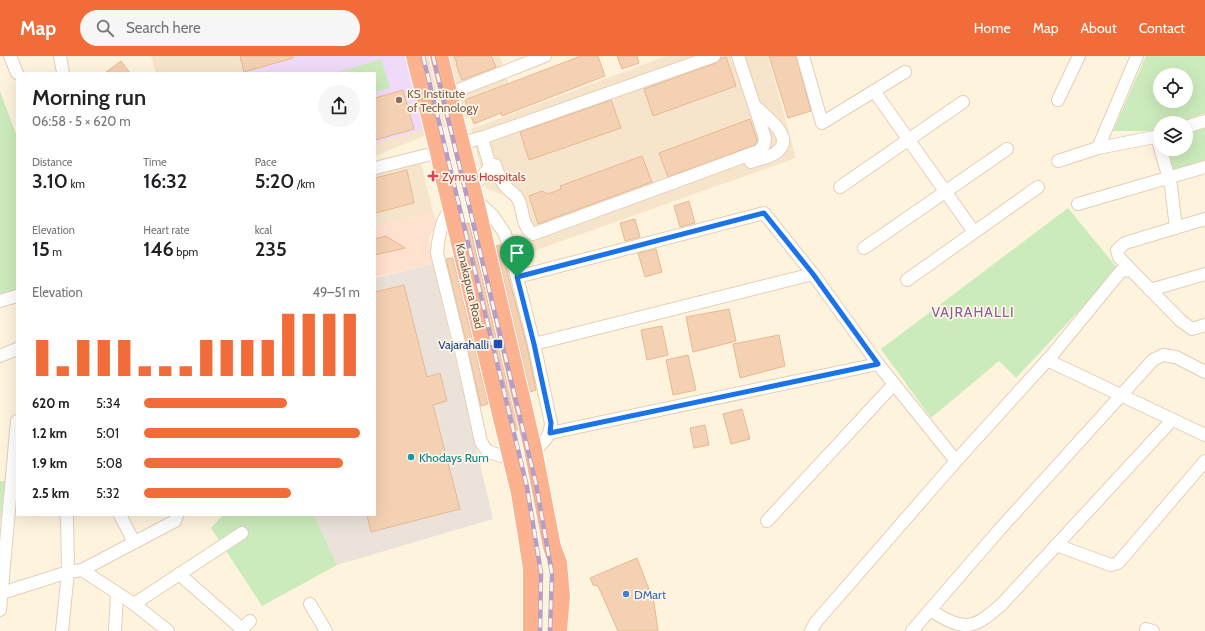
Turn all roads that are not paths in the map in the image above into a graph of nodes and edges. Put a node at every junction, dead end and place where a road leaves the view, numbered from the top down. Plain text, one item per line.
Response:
1 (10, 56) edge
2 (60, 56) edge
3 (415, 56) edge
4 (439, 56) edge
5 (545, 56) edge
6 (714, 56) edge
7 (738, 56) edge
8 (803, 56) edge
9 (1079, 56) edge
10 (1137, 56) edge
11 (17, 72) edge
12 (63, 72) edge
13 (906, 72) dead end
14 (874, 91) junction
15 (448, 94) junction
16 (1058, 100) dead end
17 (963, 102) dead end
18 (754, 106) junction
19 (1205, 121) edge
20 (1193, 125) edge
21 (482, 138) junction
22 (1153, 138) edge
23 (908, 140) junction
24 (460, 144) junction
25 (1098, 148) junction
26 (1007, 149) dead end
27 (439, 152) junction
28 (1163, 156) edge
29 (1058, 161) dead end
30 (746, 164) dead end
31 (1205, 166) edge
32 (490, 167) junction
33 (376, 168) edge
34 (729, 170) dead end
35 (1169, 177) junction
36 (662, 187) junction
37 (840, 187) dead end
38 (472, 188) junction
39 (1038, 188) dead end
40 (945, 192) junction
41 (1078, 204) dead end
42 (476, 206) junction
43 (452, 210) junction
44 (1205, 219) edge
45 (1176, 228) junction
46 (974, 232) junction
47 (864, 248) dead end
48 (1131, 270) junction
49 (813, 274) junction
50 (1205, 274) edge
51 (517, 277) junction
52 (907, 280) dead end
53 (1150, 290) junction
54 (16, 296) edge
55 (0, 301) edge
56 (1205, 325) edge
57 (534, 344) junction
58 (16, 349) edge
59 (0, 356) edge
60 (1047, 360) junction
61 (878, 364) junction
62 (1205, 372) edge
63 (894, 384) junction
64 (1121, 396) junction
65 (1172, 420) junction
66 (550, 433) junction
67 (16, 434) edge
68 (1205, 436) edge
69 (533, 453) junction
70 (512, 459) junction
71 (956, 461) junction
72 (1205, 461) edge
73 (66, 516) edge
74 (121, 516) edge
75 (177, 516) edge
76 (767, 521) dead end
77 (4, 524) edge
78 (242, 533) dead end
79 (134, 542) junction
80 (1056, 545) junction
81 (82, 570) junction
82 (68, 572) junction
83 (179, 574) junction
84 (117, 594) junction
85 (1, 602) edge
86 (134, 604) junction
87 (310, 604) dead end
88 (930, 610) junction
89 (244, 627) edge
90 (62, 631) edge
91 (116, 631) edge
92 (168, 631) edge
93 (326, 631) edge
94 (532, 631) edge
95 (558, 631) edge
96 (811, 631) edge
97 (912, 631) edge

1 - 11 street
2 - 12 street
3 - 27 highway, Kanakapura Road
4 - 15 highway, Kanakapura Road
5 - 15 street
6 - 21 street
7 - 18 street
8 - 14 street
9 - 16 street
10 - 25 street
13 - 14 street
14 - 23 street
15 - 24 highway, Kanakapura Road
17 - 23 street
18 - 30 street
18 - 36 street
19 - 20 street
21 - 24 street
21 - 32 street
22 - 25 street
23 - 37 street
23 - 40 street
24 - 38 highway, Kanakapura Road
25 - 29 street
26 - 40 street
27 - 33 street
27 - 43 highway, Kanakapura Road
28 - 35 street
31 - 35 street
32 - 36 street
32 - 38 street
34 - 36 street
35 - 41 street
35 - 45 street
38 - 42 highway, Kanakapura Road
39 - 46 street
40 - 46 street
40 - 47 street
42 - 51 street
42 - 69 highway, Kanakapura Road
43 - 70 highway, Kanakapura Road
43 - 70 street, Kanakapura Road
44 - 45 street
45 - 48 street
46 - 52 street
48 - 53 street
48 - 60 street
49 - 51 street
49 - 57 street
49 - 61 street
50 - 53 street
51 - 57 street
53 - 56 street
54 - 55 street
57 - 66 street
58 - 59 street
60 - 64 street
60 - 71 street
61 - 63 street
61 - 66 street
62 - 64 street
63 - 71 street
63 - 76 street
64 - 65 street
64 - 88 street
65 - 68 street
65 - 80 street
66 - 69 street
67 - 77 street
69 - 70 highway
69 - 95 highway, Kanakapura Road
70 - 94 highway, Kanakapura Road
71 - 96 street
72 - 80 street
73 - 82 street
74 - 79 street
75 - 79 street
77 - 85 street
78 - 83 street
79 - 81 street
80 - 88 street
81 - 82 street
81 - 84 street
82 - 85 street
82 - 90 street
83 - 86 street
83 - 89 street
84 - 86 street
84 - 91 street
86 - 92 street
87 - 93 street
88 - 97 street

